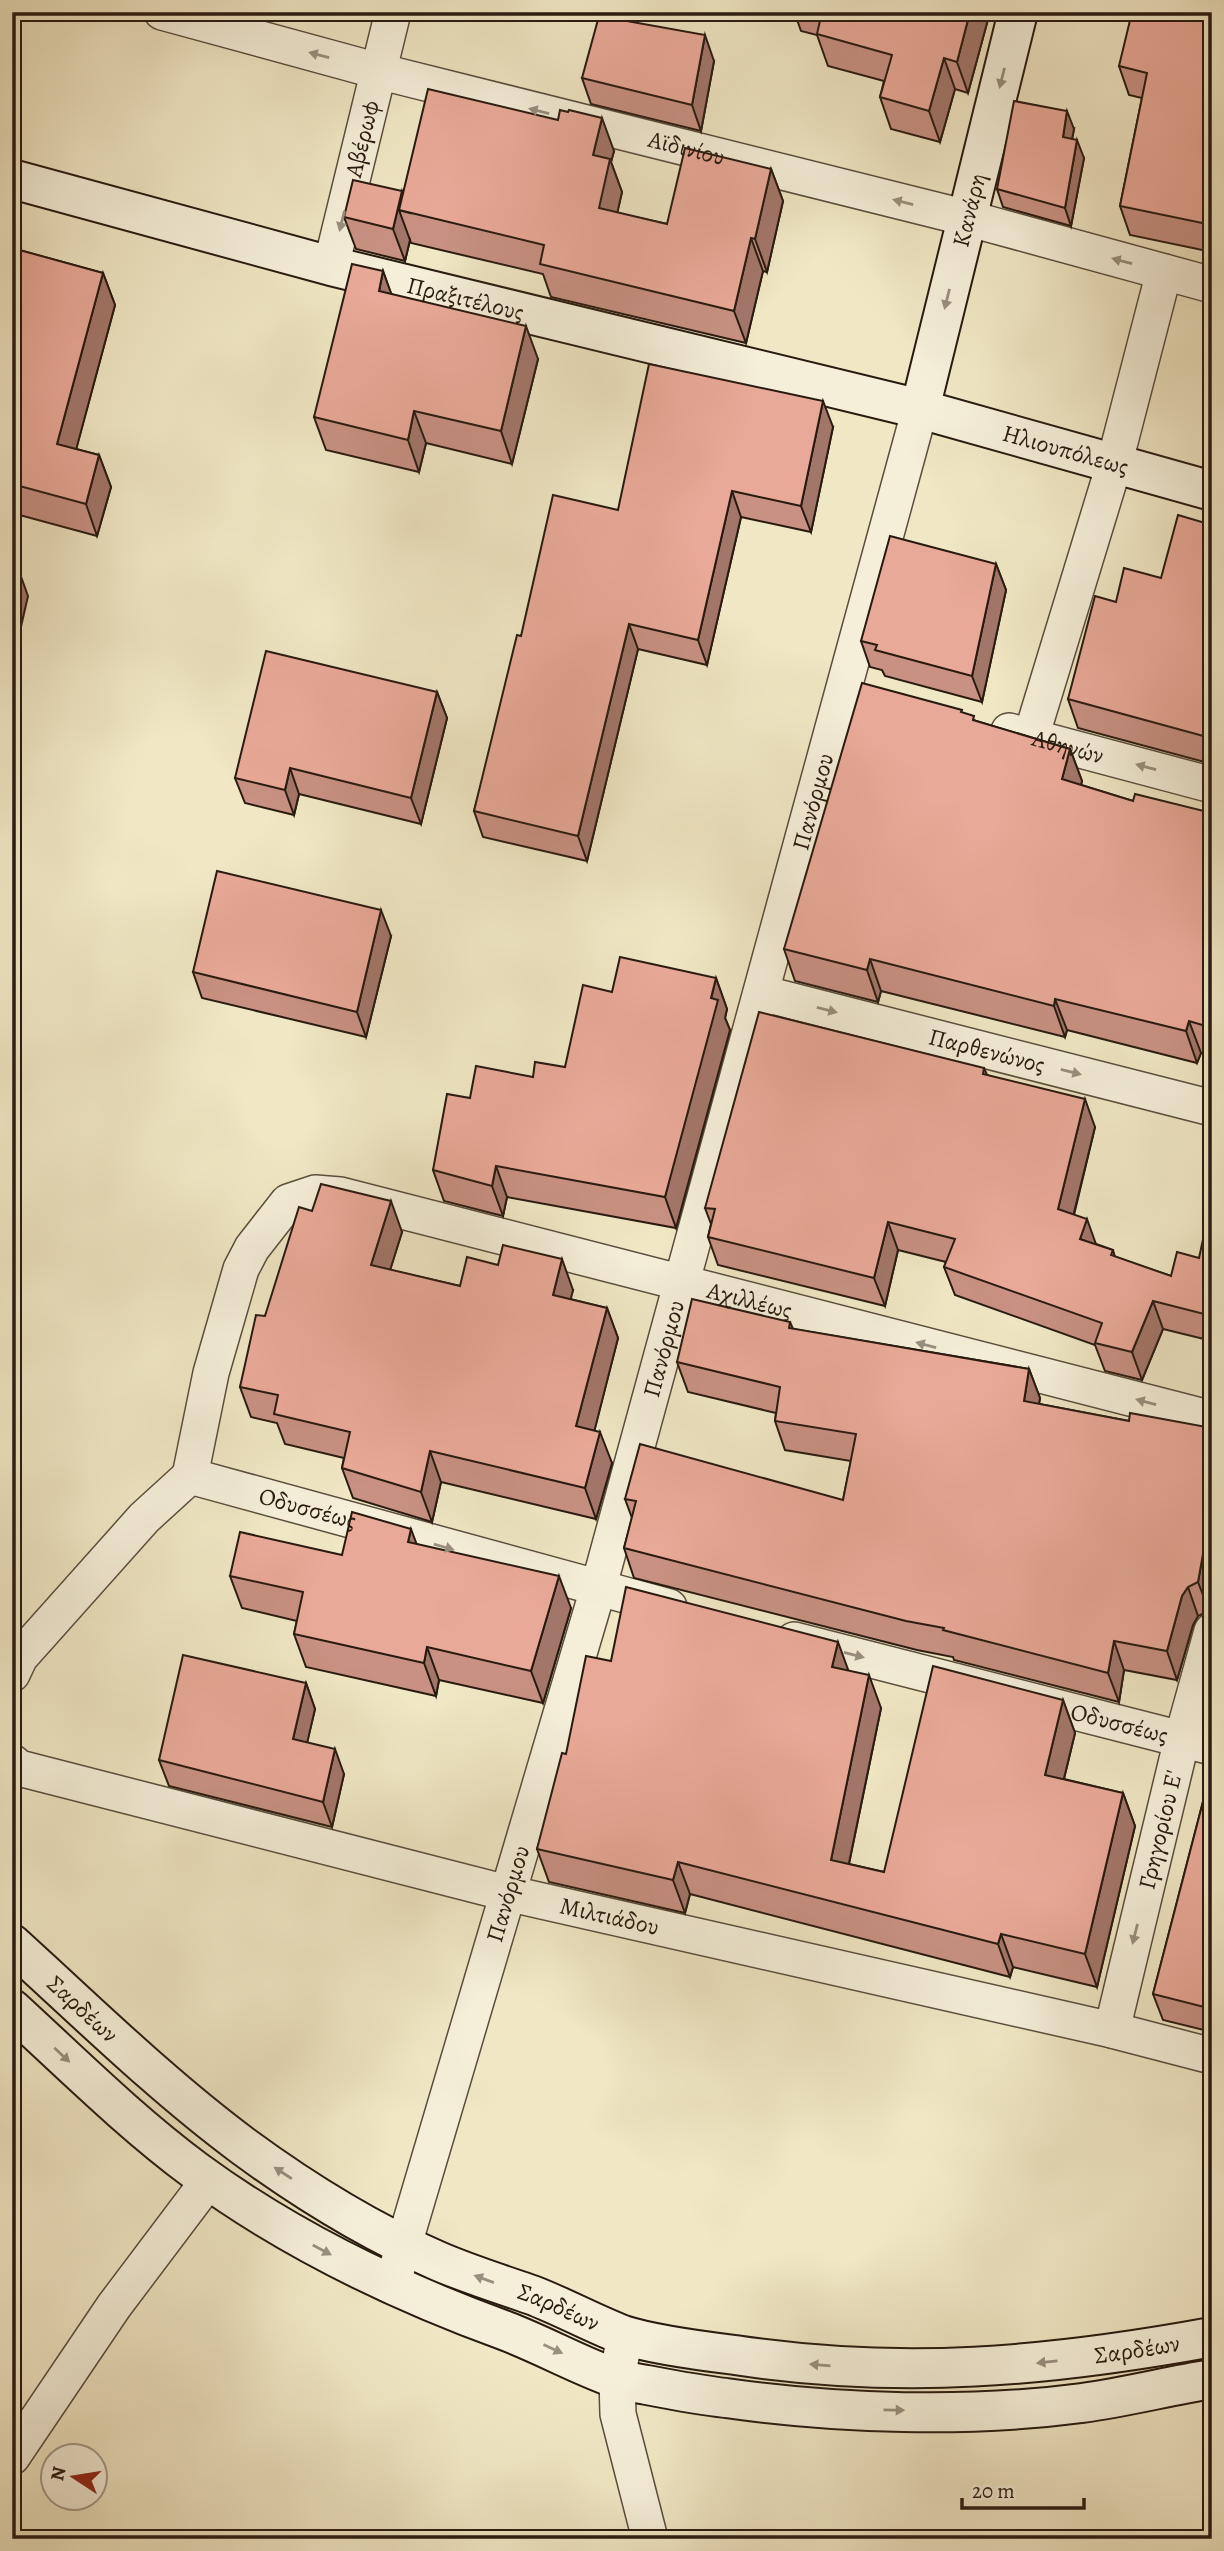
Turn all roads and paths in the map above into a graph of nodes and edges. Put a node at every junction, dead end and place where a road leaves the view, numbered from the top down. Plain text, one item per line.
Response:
1 (162, 12) edge
2 (393, 12) edge
3 (1018, 12) edge
4 (378, 71) junction
5 (12, 179) edge
6 (967, 218) junction
7 (331, 266) junction
8 (1164, 272) junction
9 (1212, 285) edge
10 (920, 409) junction
11 (1114, 465) junction
12 (1212, 491) edge
13 (978, 723) edge
14 (1031, 737) junction
15 (1212, 785) edge
16 (761, 993) junction
17 (1212, 1108) edge
18 (682, 1282) junction
19 (1212, 1419) edge
20 (190, 1476) junction
21 (597, 1589) junction
22 (704, 1616) edge
23 (757, 1630) edge
24 (1212, 1631) edge
25 (12, 1674) edge
26 (1197, 1743) edge
27 (12, 1762) edge
28 (508, 1893) junction
29 (12, 1944) edge
30 (12, 2009) edge
31 (1112, 2030) junction
32 (1212, 2056) edge
33 (209, 2180) junction
34 (403, 2245) junction
35 (391, 2285) junction
36 (625, 2335) junction
37 (1212, 2337) edge
38 (617, 2379) junction
39 (1212, 2379) edge
40 (12, 2457) edge
41 (650, 2539) edge

4 -> 1 street, Αϊδινίου
2 - 4 street, Αβέρωφ
3 -> 6 main road, Κανάρη
6 -> 4 street, Αϊδινίου
4 -> 7 street, Αβέρωφ
5 - 7 main road, Πραξιτέλους
8 -> 6 street, Αϊδινίου
6 -> 10 main road, Κανάρη
7 - 10 main road, Πραξιτέλους
8 - 9 street, Αϊδινίου
8 - 11 street
10 - 11 main road, Ηλιουπόλεως
10 - 16 street, Πανόρμου
11 - 12 main road, Ηλιουπόλεως
11 - 14 street
13 - 14 street, Αθηνών
15 -> 14 street, Αθηνών
16 -> 17 street, Παρθενώνος
16 - 18 street, Πανόρμου
19 -> 18 street, Αχιλλέως
18 - 20 street, Αχιλλέως
18 - 21 street, Πανόρμου
20 -> 21 street, Οδυσσέως
20 - 25 street
21 - 22 street, Οδυσσέως
21 - 28 street, Πανόρμου
23 -> 26 street, Οδυσσέως
24 - 26 street, Γρηγορίου Ε'
26 -> 31 street, Γρηγορίου Ε'
27 - 28 street, Μιλτιάδου
28 - 31 street, Μιλτιάδου
28 - 34 street, Πανόρμου
34 -> 29 main road, Σαρδέων
30 -> 33 main road, Σαρδέων
31 - 32 street, Μιλτιάδου
33 -> 35 main road, Σαρδέων
33 - 40 street
34 - 35 street, Πανόρμου
36 -> 34 main road, Σαρδέων
35 -> 38 main road, Σαρδέων
37 -> 36 main road, Σαρδέων
36 - 38 street
38 -> 39 main road, Σαρδέων
38 - 41 street

